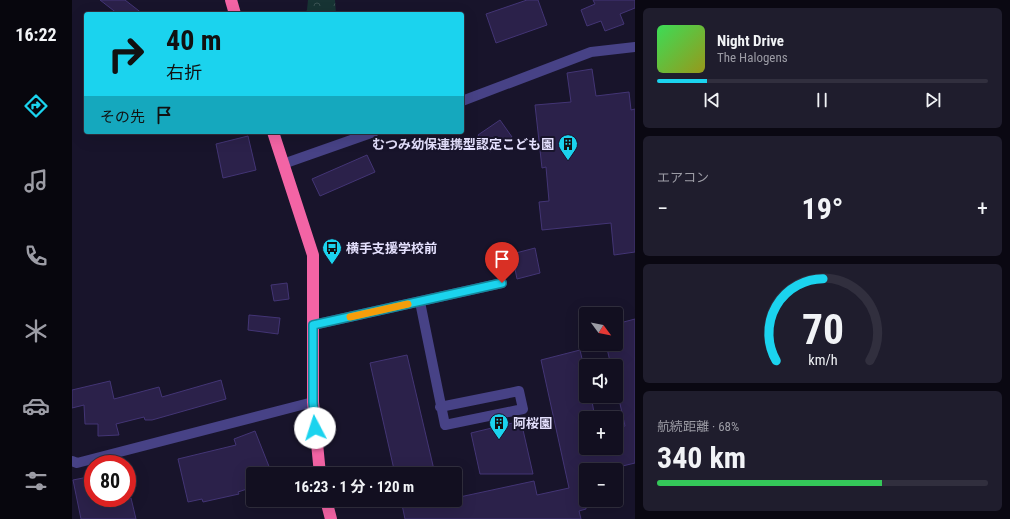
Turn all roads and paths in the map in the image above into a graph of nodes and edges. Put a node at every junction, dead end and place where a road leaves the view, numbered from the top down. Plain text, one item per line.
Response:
1 (231, 0) edge
2 (234, 12) edge
3 (635, 47) edge
4 (464, 100) edge
5 (274, 134) edge
6 (368, 134) edge
7 (283, 164) junction
8 (502, 283) dead end
9 (420, 302) junction
10 (313, 325) junction
11 (313, 402) junction
12 (440, 407) junction
13 (72, 461) edge
14 (319, 467) edge
15 (328, 507) edge
16 (331, 519) edge

1 - 2 highway
3 - 4 street
5 - 7 highway
6 - 7 street
7 - 10 highway
8 - 9 street
9 - 10 street
9 - 12 street
10 - 11 highway
11 - 13 street
11 - 14 highway
12 - 12 street
15 - 16 highway

